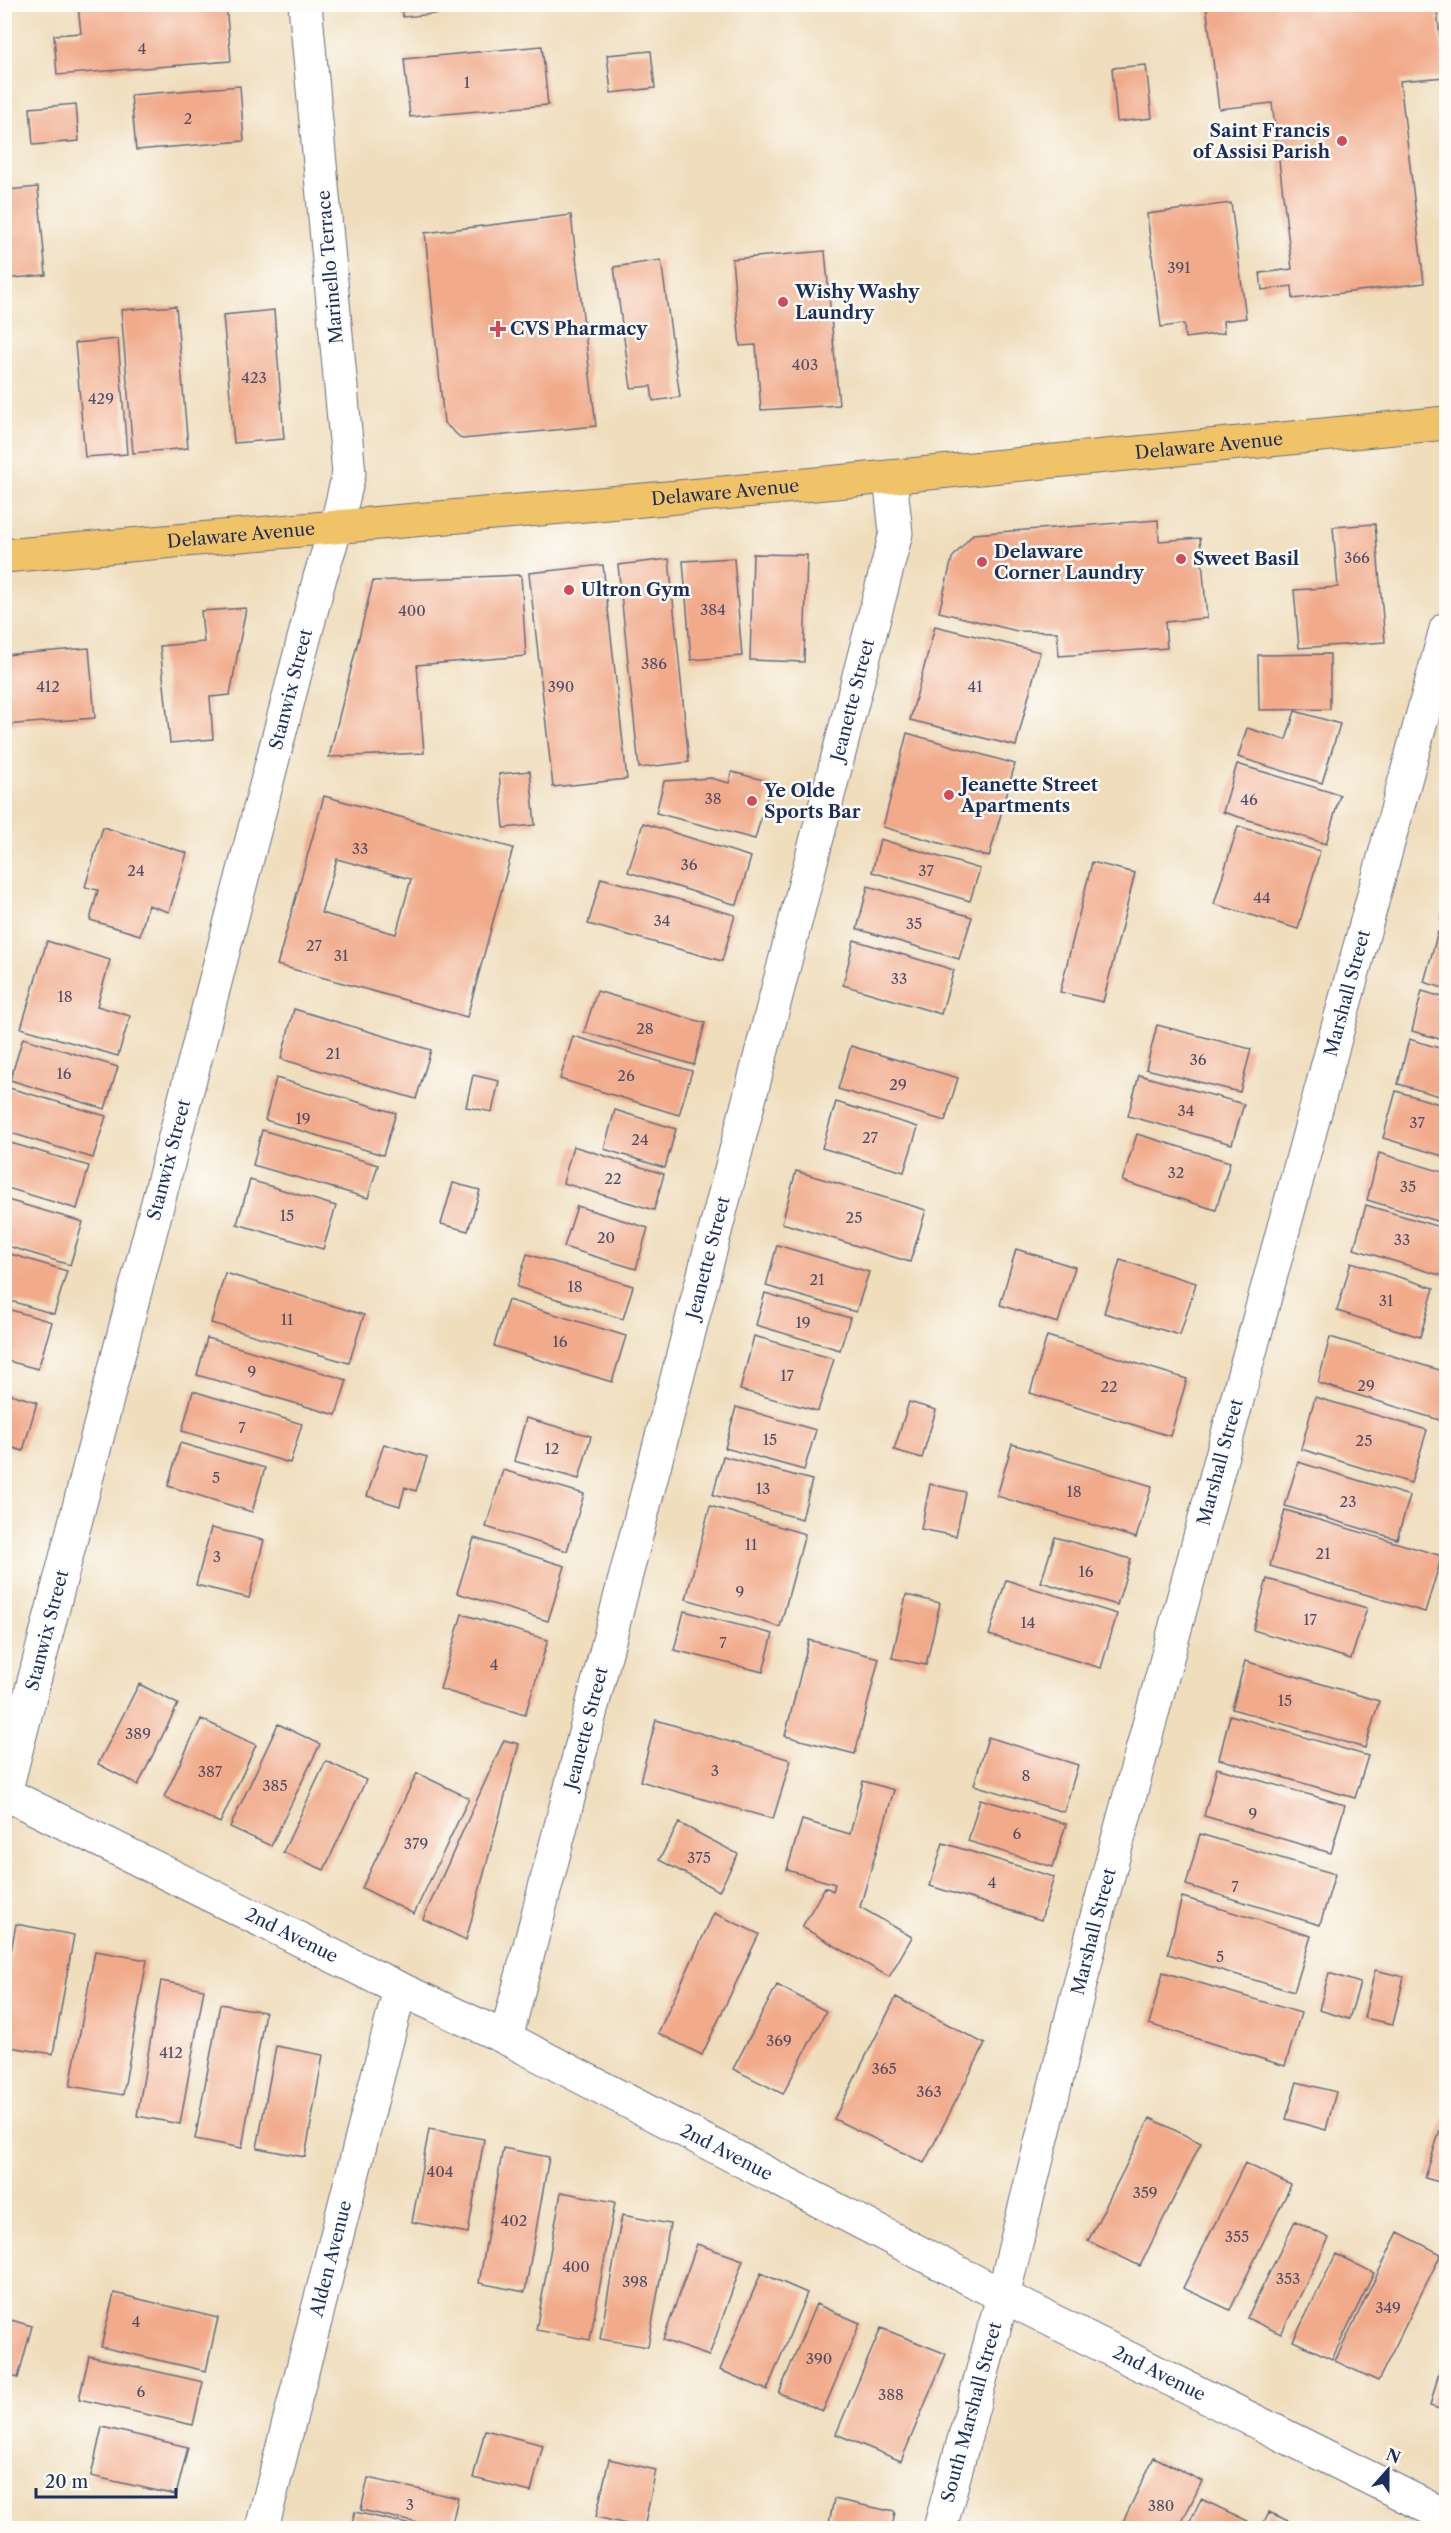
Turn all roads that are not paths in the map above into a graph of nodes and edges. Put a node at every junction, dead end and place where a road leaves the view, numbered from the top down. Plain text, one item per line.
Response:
1 (305, 4) edge
2 (1446, 423) edge
3 (890, 477) junction
4 (336, 528) junction
5 (4, 556) edge
6 (1446, 629) edge
7 (5, 1793) edge
8 (400, 1989) junction
9 (506, 2038) junction
10 (1003, 2296) junction
11 (1446, 2516) edge
12 (262, 2529) edge
13 (940, 2529) edge

1 - 4 street, Marinello Terrace
2 - 3 main road, Delaware Avenue
3 - 4 main road, Delaware Avenue
3 - 9 street, Jeanette Street
4 - 5 main road, Delaware Avenue
4 - 7 street, Stanwix Street
6 - 10 street, Marshall Street
7 - 8 street, 2nd Avenue
8 - 9 street, 2nd Avenue
8 - 12 street, Alden Avenue
9 - 10 street, 2nd Avenue
10 - 11 street, 2nd Avenue
10 - 13 street, South Marshall Street

